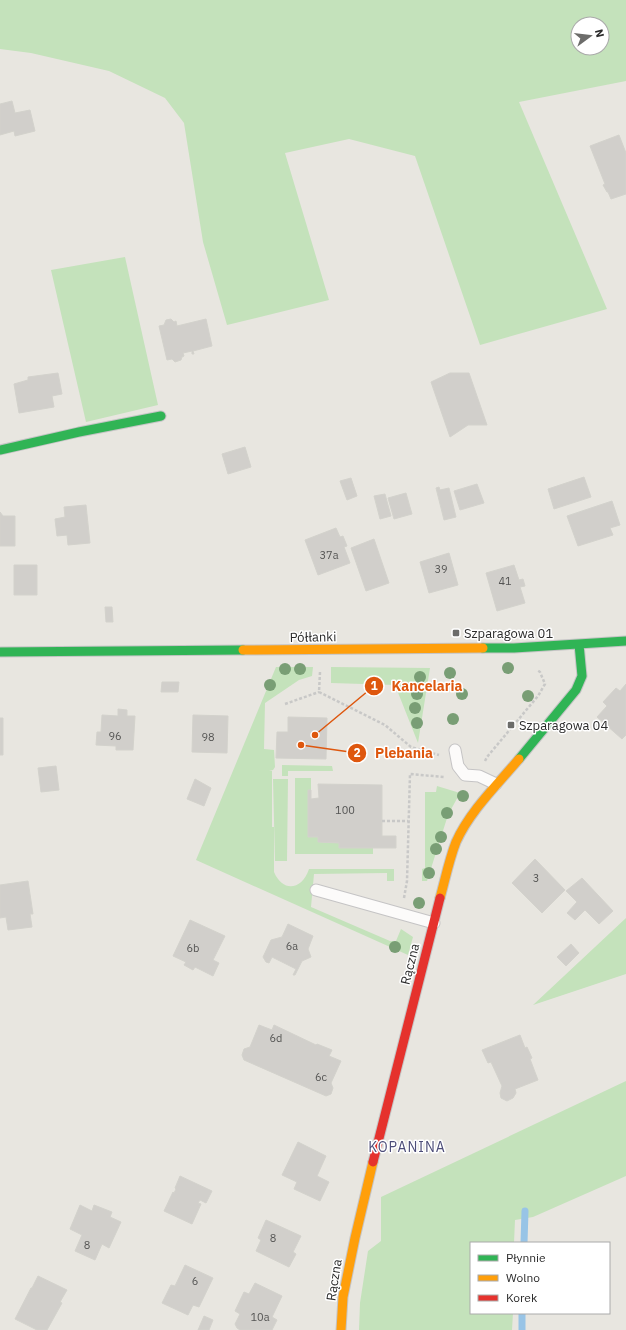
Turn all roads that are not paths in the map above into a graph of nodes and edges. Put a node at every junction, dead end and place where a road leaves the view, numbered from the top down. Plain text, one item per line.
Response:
1 (161, 416) dead end
2 (0, 450) edge
3 (626, 641) edge
4 (579, 644) junction
5 (0, 652) edge
6 (455, 750) dead end
7 (496, 784) junction
8 (316, 890) dead end
9 (434, 922) junction
10 (341, 1330) edge

1 - 2 street
3 - 4 street, Półłanki
4 - 5 street, Półłanki
4 - 7 street, Rączna
6 - 7 lane
7 - 9 street, Rączna
8 - 9 lane
9 - 10 street, Rączna

